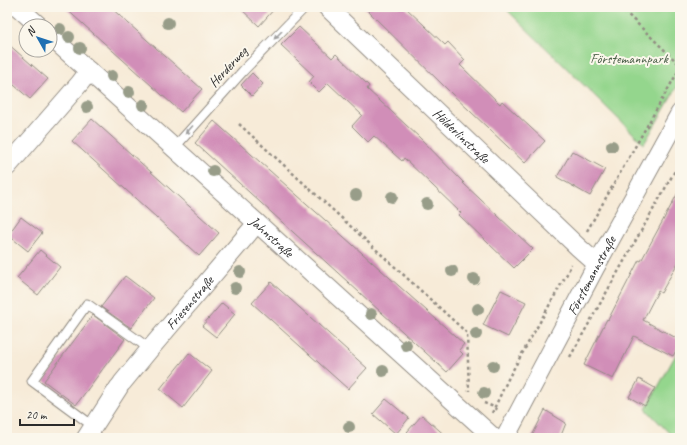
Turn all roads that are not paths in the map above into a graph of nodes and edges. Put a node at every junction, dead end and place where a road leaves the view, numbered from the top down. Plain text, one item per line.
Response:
1 (18, 7) edge
2 (305, 7) edge
3 (327, 7) edge
4 (30, 18) edge
5 (58, 43) edge
6 (89, 71) junction
7 (680, 113) edge
8 (174, 148) junction
9 (7, 167) edge
10 (257, 223) junction
11 (598, 264) junction
12 (150, 349) junction
13 (89, 432) edge
14 (494, 438) edge
15 (505, 438) edge

1 - 4 street
2 -> 8 lane, Herderweg
3 - 11 street, Hölderlinstraße
5 - 6 street, Jahnstraße
6 - 8 street, Jahnstraße
6 - 9 street
7 - 11 street, Förstemannstraße
8 - 10 street, Jahnstraße
10 - 12 street, Friesenstraße
10 - 14 street, Jahnstraße
11 - 15 street, Förstemannstraße
12 - 13 street, Friesenstraße
12 - 13 lane

